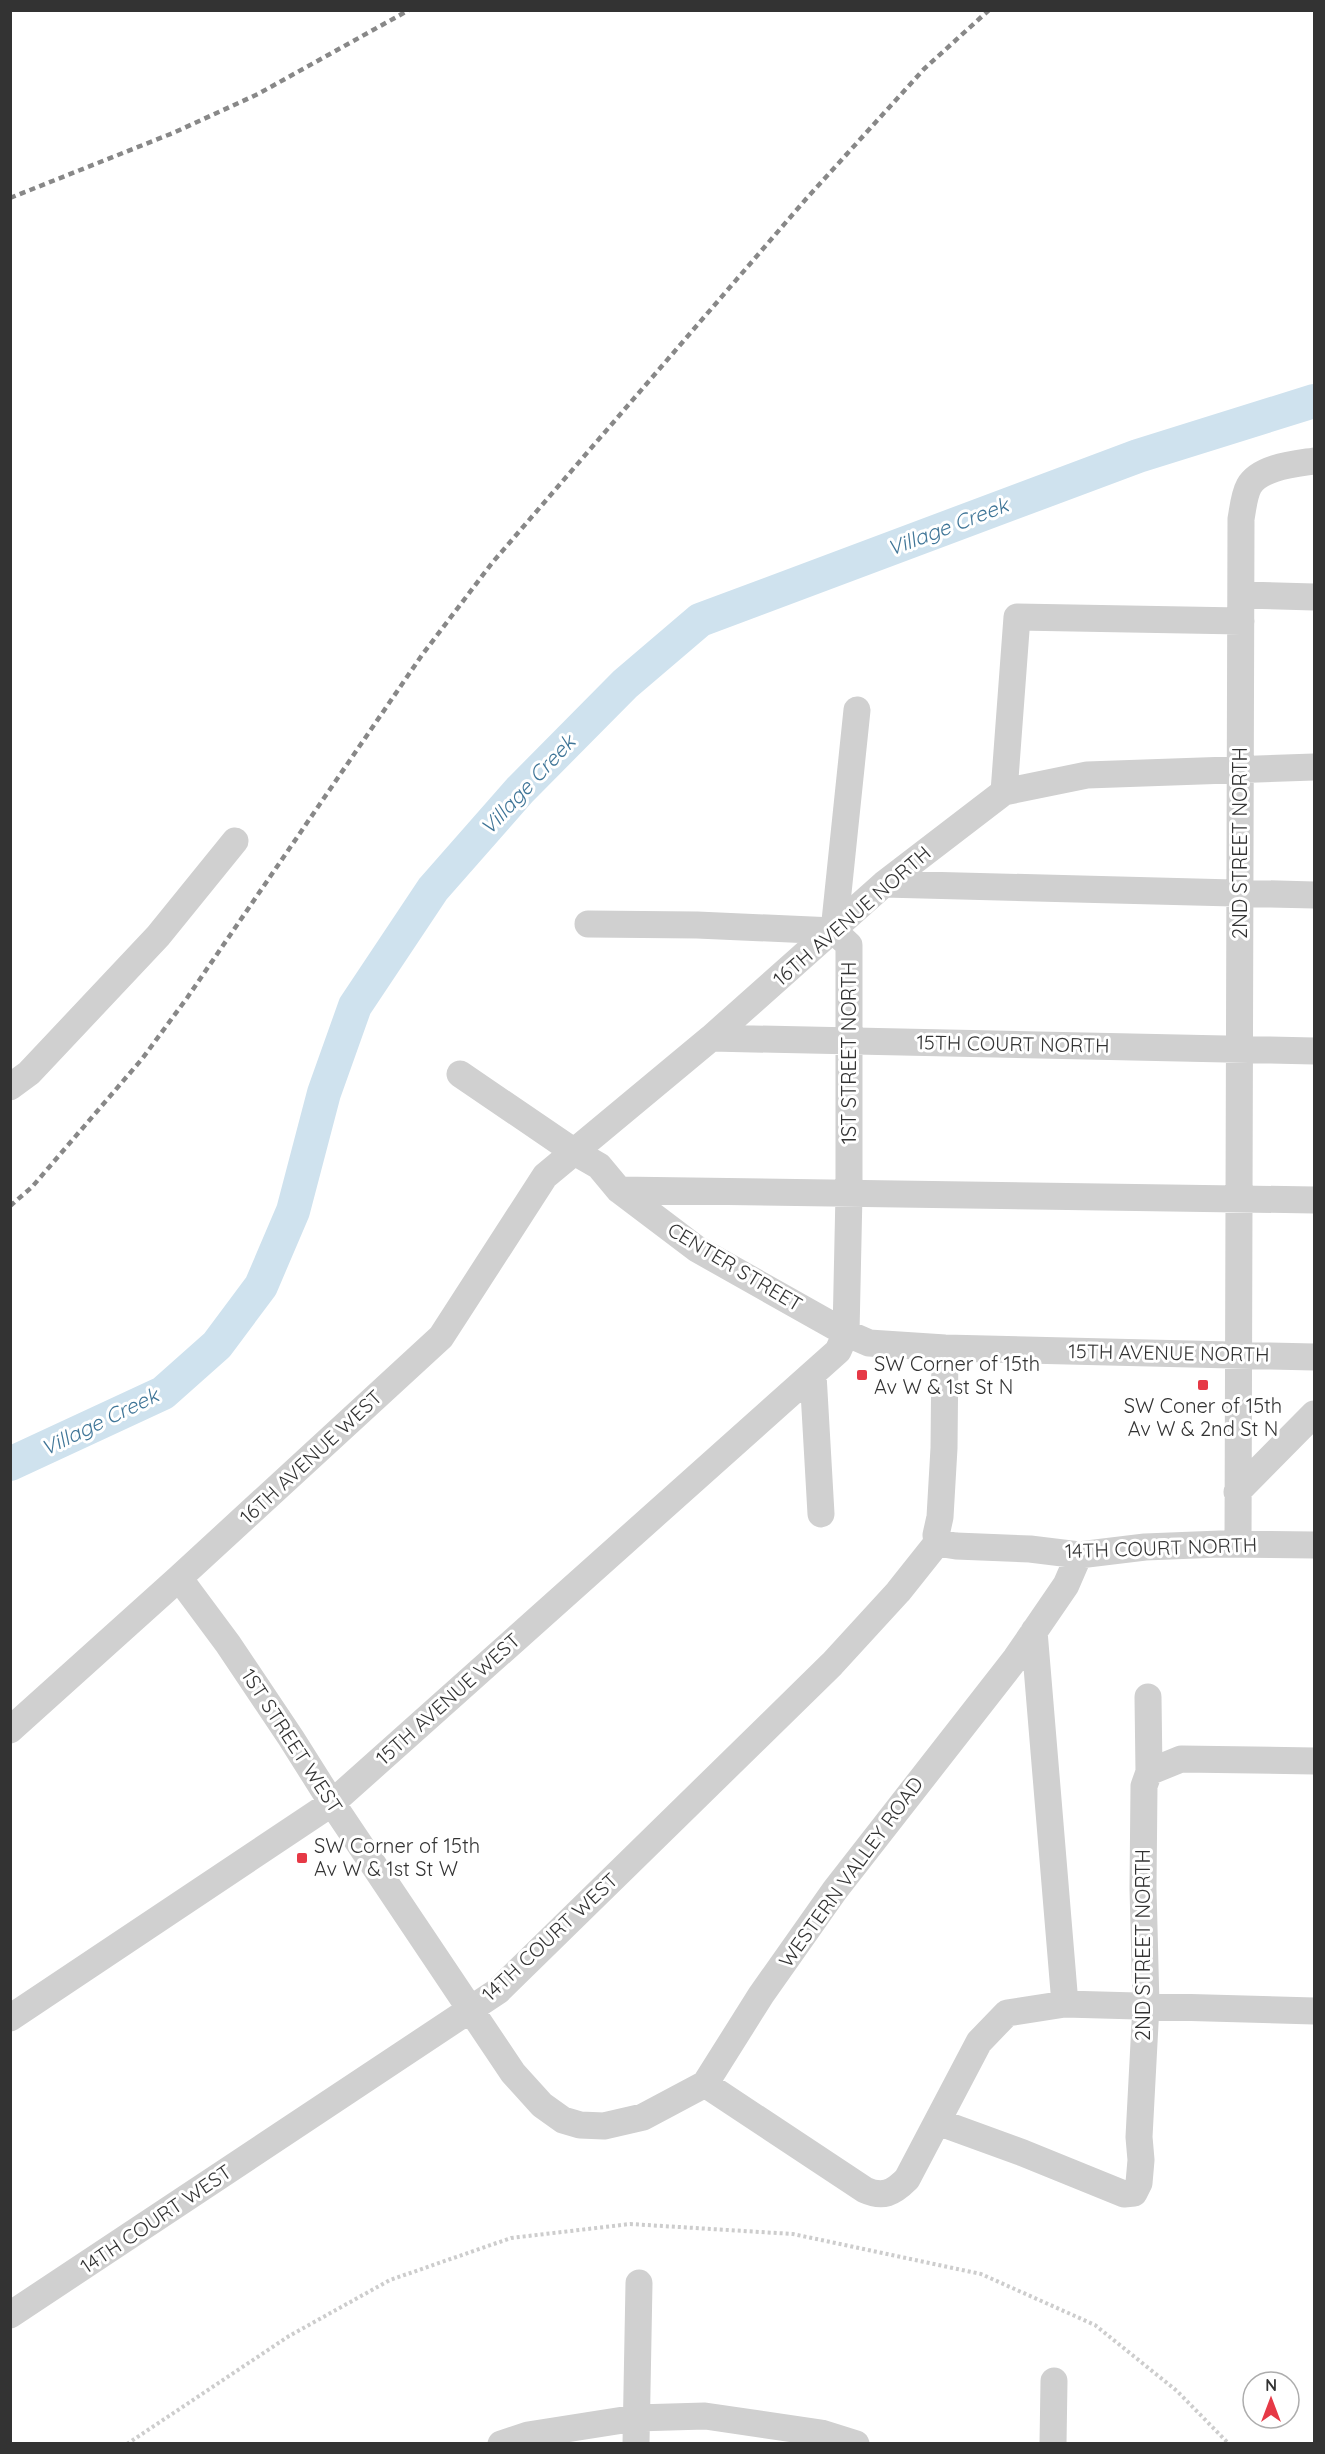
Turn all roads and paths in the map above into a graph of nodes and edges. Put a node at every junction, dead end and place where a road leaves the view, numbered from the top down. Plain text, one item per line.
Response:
1 (1314, 461) edge
2 (1314, 597) edge
3 (1242, 608) junction
4 (857, 710) dead end
5 (1314, 767) edge
6 (1239, 769) junction
7 (1004, 792) junction
8 (235, 841) dead end
9 (884, 884) junction
10 (1241, 893) junction
11 (1314, 895) edge
12 (588, 924) dead end
13 (834, 931) junction
14 (711, 1038) junction
15 (849, 1040) junction
16 (1239, 1049) junction
17 (1314, 1051) edge
18 (460, 1074) dead end
19 (10, 1086) edge
20 (573, 1151) junction
21 (619, 1190) junction
22 (849, 1193) junction
23 (1240, 1199) junction
24 (1314, 1200) edge
25 (846, 1333) junction
26 (945, 1348) junction
27 (1239, 1356) junction
28 (1314, 1357) edge
29 (813, 1374) junction
30 (1314, 1414) edge
31 (1236, 1492) junction
32 (821, 1514) dead end
33 (937, 1543) junction
34 (1238, 1544) junction
35 (1314, 1545) edge
36 (1079, 1555) junction
37 (179, 1578) junction
38 (1034, 1631) junction
39 (1148, 1697) dead end
40 (10, 1730) edge
41 (1314, 1761) edge
42 (1149, 1772) junction
43 (332, 1803) junction
44 (1065, 2004) junction
45 (1146, 2005) junction
46 (470, 2009) junction
47 (1314, 2011) edge
48 (10, 2018) edge
49 (705, 2084) junction
50 (938, 2122) junction
51 (580, 2126) joint
52 (639, 2283) dead end
53 (10, 2315) edge
54 (1054, 2381) dead end
55 (636, 2431) edge
56 (127, 2444) edge
57 (501, 2444) edge
58 (856, 2444) edge
59 (1053, 2444) edge
60 (1228, 2444) edge

1 - 3 street, 2ND STREET NORTH
2 - 3 street
3 - 6 street, 2ND STREET NORTH
3 - 7 street
4 - 13 street
5 - 6 street, 16TH AVENUE NORTH
6 - 7 street, 16TH AVENUE NORTH
6 - 10 street, 2ND STREET NORTH
7 - 9 street, 16TH AVENUE NORTH
8 - 19 street
9 - 10 street
9 - 13 street, 16TH AVENUE NORTH
10 - 11 street
10 - 16 street, 2ND STREET NORTH
12 - 13 street
13 - 14 street, 16TH AVENUE NORTH
13 - 15 street, 1ST STREET NORTH
14 - 15 street, 15TH COURT NORTH
14 - 20 street, 16TH AVENUE NORTH
15 - 16 street, 15TH COURT NORTH
15 - 22 street, 1ST STREET NORTH
16 - 17 street, 15TH COURT NORTH
16 - 23 street, 2ND STREET NORTH
18 - 20 street, CENTER STREET
20 - 21 street, CENTER STREET
20 - 37 street, 16TH AVENUE WEST
21 - 22 street
21 - 25 street, CENTER STREET
22 - 23 street
22 - 25 street, 1ST STREET NORTH
23 - 24 street
23 - 27 street, 2ND STREET NORTH
25 - 26 street, 15TH AVENUE NORTH
25 - 29 street, 15TH AVENUE WEST
26 - 27 street, 15TH AVENUE NORTH
26 - 33 street
27 - 28 street, 15TH AVENUE NORTH
27 - 31 street, 2ND STREET NORTH
29 - 32 street
29 - 43 street, 15TH AVENUE WEST
30 - 31 street
31 - 34 street, 2ND STREET NORTH
33 - 36 street, 14TH COURT NORTH
33 - 46 street, 14TH COURT WEST
34 - 35 street, 14TH COURT NORTH
34 - 36 street, 14TH COURT NORTH
36 - 38 street, WESTERN VALLEY ROAD
37 - 40 street, 16TH AVENUE WEST
37 - 43 street, 1ST STREET WEST
38 - 44 street
38 - 49 street, WESTERN VALLEY ROAD
39 - 42 street, 2ND STREET NORTH
41 - 42 street
42 - 45 street, 2ND STREET NORTH
43 - 46 street, 1ST STREET WEST
43 - 48 street, 15TH AVENUE WEST
44 - 45 street
44 - 50 street
45 - 47 street
45 - 50 street, 2ND STREET NORTH
46 - 51 street, 1ST STREET WEST
46 - 53 street, 14TH COURT WEST
49 - 50 street
49 - 51 street, WESTERN VALLEY ROAD
52 - 55 street
54 - 59 street
55 - 57 street
55 - 58 street
56 - 60 path

